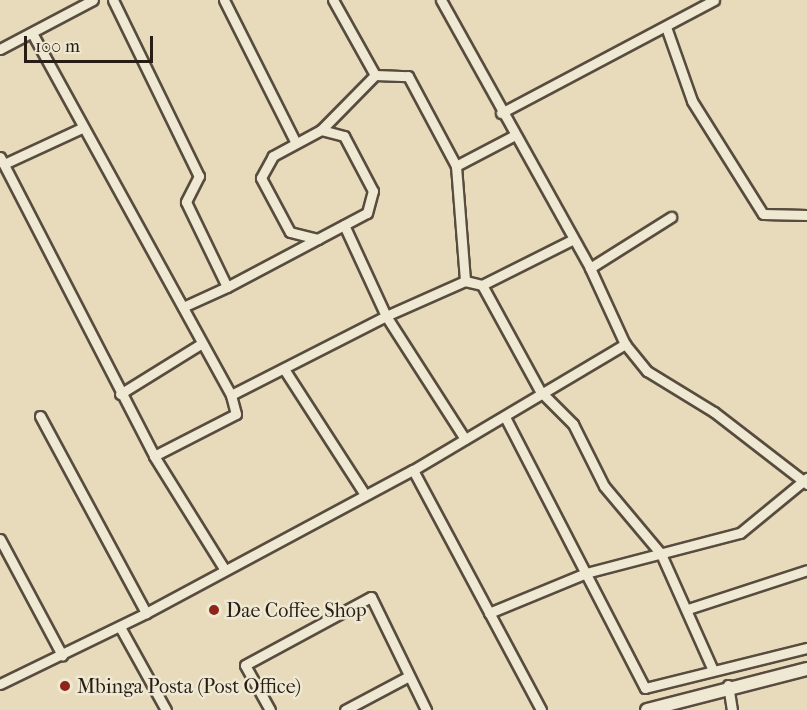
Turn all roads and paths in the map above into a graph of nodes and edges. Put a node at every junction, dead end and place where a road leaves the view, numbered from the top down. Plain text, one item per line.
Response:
1 (93, 0) edge
2 (113, 0) edge
3 (224, 0) edge
4 (333, 0) edge
5 (441, 0) edge
6 (714, 0) edge
7 (666, 27) junction
8 (32, 33) junction
9 (0, 49) edge
10 (375, 75) junction
11 (501, 113) junction
12 (82, 128) junction
13 (321, 130) junction
14 (515, 135) junction
15 (296, 143) junction
16 (2, 160) edge
17 (456, 166) junction
18 (807, 215) edge
19 (672, 217) dead end
20 (344, 225) junction
21 (318, 239) junction
22 (572, 240) junction
23 (590, 268) junction
24 (465, 281) junction
25 (482, 285) junction
26 (227, 287) junction
27 (183, 308) junction
28 (386, 316) junction
29 (625, 344) junction
30 (199, 345) junction
31 (284, 369) junction
32 (540, 391) junction
33 (120, 394) junction
34 (231, 395) junction
35 (40, 416) dead end
36 (505, 417) junction
37 (465, 439) junction
38 (154, 456) junction
39 (413, 470) junction
40 (805, 480) edge
41 (364, 493) junction
42 (0, 538) edge
43 (661, 554) junction
44 (225, 570) junction
45 (807, 570) edge
46 (586, 573) junction
47 (688, 609) junction
48 (146, 613) junction
49 (489, 613) junction
50 (120, 627) junction
51 (807, 648) edge
52 (62, 655) junction
53 (712, 668) junction
54 (807, 669) edge
55 (409, 676) junction
56 (0, 684) edge
57 (728, 685) junction
58 (166, 710) edge
59 (270, 710) edge
60 (345, 710) edge
61 (426, 710) edge
62 (540, 710) edge
63 (647, 710) edge
64 (732, 710) edge

1 - 8 street
2 - 26 street
3 - 15 street
4 - 10 street
5 - 11 street
6 - 7 street
7 - 11 street
7 - 18 street
8 - 9 street
8 - 12 street
10 - 13 street
10 - 17 street
11 - 14 street
12 - 16 street
12 - 27 street
13 - 15 street
13 - 20 street
14 - 17 street
14 - 22 street
15 - 21 street
16 - 33 street
17 - 24 street
19 - 23 street
20 - 21 street
20 - 28 street
21 - 26 street
22 - 23 street
22 - 25 street
23 - 29 street
24 - 25 street
24 - 28 street
25 - 32 street
26 - 27 street
27 - 30 street
28 - 31 street
28 - 37 street
29 - 32 street
29 - 40 street
30 - 33 street
30 - 34 street
31 - 34 street
31 - 41 street
32 - 36 street
32 - 43 street
33 - 38 street
34 - 38 street
35 - 48 street
36 - 37 street
36 - 46 street
37 - 39 street
38 - 44 street
39 - 41 street
39 - 49 street
40 - 43 street
41 - 44 street
42 - 52 street
43 - 46 street
43 - 47 street
44 - 48 street
45 - 47 street
46 - 49 street
46 - 53 street
47 - 53 street
48 - 50 street
49 - 62 street
50 - 52 street
50 - 58 street
51 - 53 street
52 - 56 street
54 - 57 main road
55 - 59 street
55 - 60 street
55 - 61 street
57 - 63 main road
57 - 64 street

